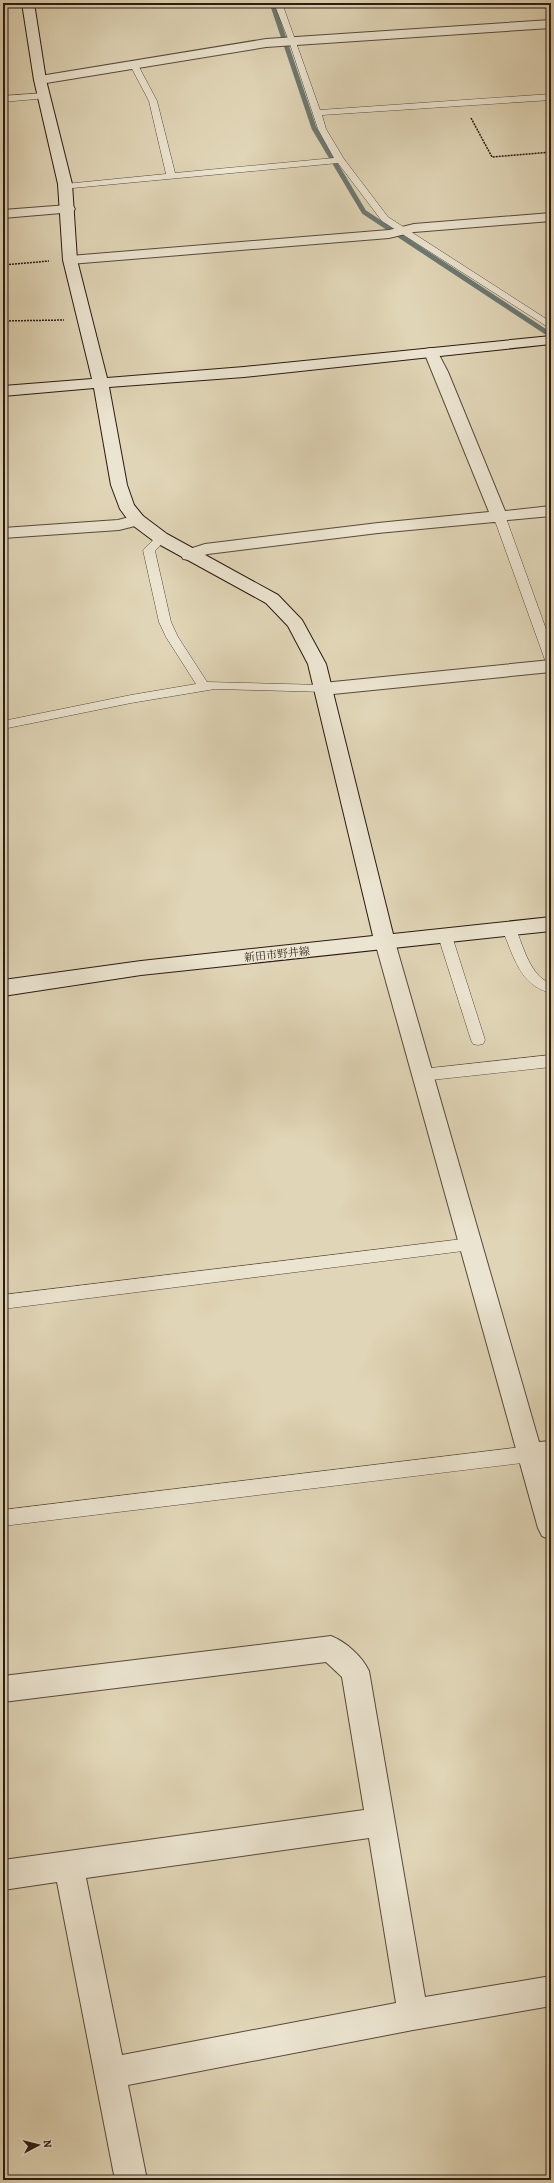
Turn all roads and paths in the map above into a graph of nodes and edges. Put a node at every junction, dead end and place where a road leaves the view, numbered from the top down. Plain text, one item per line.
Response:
1 (28, 3) edge
2 (278, 3) edge
3 (551, 24) edge
4 (293, 41) junction
5 (134, 65) junction
6 (42, 88) junction
7 (551, 97) edge
8 (3, 99) edge
9 (463, 103) junction
10 (317, 113) junction
11 (551, 152) edge
12 (340, 160) junction
13 (171, 175) junction
14 (65, 186) junction
15 (68, 209) junction
16 (3, 214) edge
17 (551, 217) edge
18 (395, 232) junction
19 (70, 260) junction
20 (3, 264) edge
21 (86, 319) junction
22 (3, 321) edge
23 (551, 326) edge
24 (551, 340) edge
25 (431, 352) junction
26 (101, 384) junction
27 (3, 391) edge
28 (551, 511) edge
29 (500, 518) junction
30 (137, 520) junction
31 (3, 533) edge
32 (161, 538) junction
33 (189, 555) junction
34 (551, 660) edge
35 (551, 666) edge
36 (204, 687) junction
37 (323, 689) junction
38 (3, 725) edge
39 (551, 924) edge
40 (509, 929) junction
41 (445, 936) junction
42 (385, 942) junction
43 (3, 988) edge
44 (551, 988) edge
45 (478, 1040) dead end
46 (551, 1061) edge
47 (422, 1075) junction
48 (470, 1244) junction
49 (3, 1302) edge
50 (540, 1453) edge
51 (3, 1518) edge
52 (551, 1528) edge
53 (3, 1689) edge
54 (379, 1822) junction
55 (69, 1866) junction
56 (3, 1875) edge
57 (551, 1991) edge
58 (413, 2014) junction
59 (111, 2074) junction
60 (131, 2180) edge

1 - 6 street
2 - 4 lane
3 - 4 street
4 - 5 street
4 - 10 lane
5 - 6 street
5 - 13 lane
6 - 8 lane
6 - 14 street
7 - 9 lane
9 - 10 lane
9 - 11 path
10 - 12 lane
12 - 13 lane
12 - 18 lane
13 - 14 lane
14 - 15 street
15 - 16 street
15 - 19 street
17 - 18 street
18 - 19 street
18 - 23 lane
19 - 20 path
19 - 21 street
21 - 22 path
21 - 26 street
24 - 25 street
25 - 26 street
25 - 29 street
26 - 27 street
26 - 30 street
28 - 29 street
29 - 33 street
29 - 34 lane
30 - 31 street
30 - 32 street
32 - 33 street
32 - 36 lane
33 - 37 street
35 - 37 street
36 - 37 lane
36 - 38 lane
37 - 42 street
39 - 40 street, 新田市野井線
40 - 41 street, 新田市野井線
40 - 44 lane
41 - 42 street, 新田市野井線
41 - 45 lane
42 - 43 street, 新田市野井線
42 - 47 street
46 - 47 lane
47 - 48 street
48 - 49 lane
48 - 50 street
50 - 51 lane
50 - 52 street
53 - 54 street
54 - 55 street
54 - 58 street
55 - 56 street
55 - 59 street
57 - 58 street
58 - 59 street
59 - 60 street

